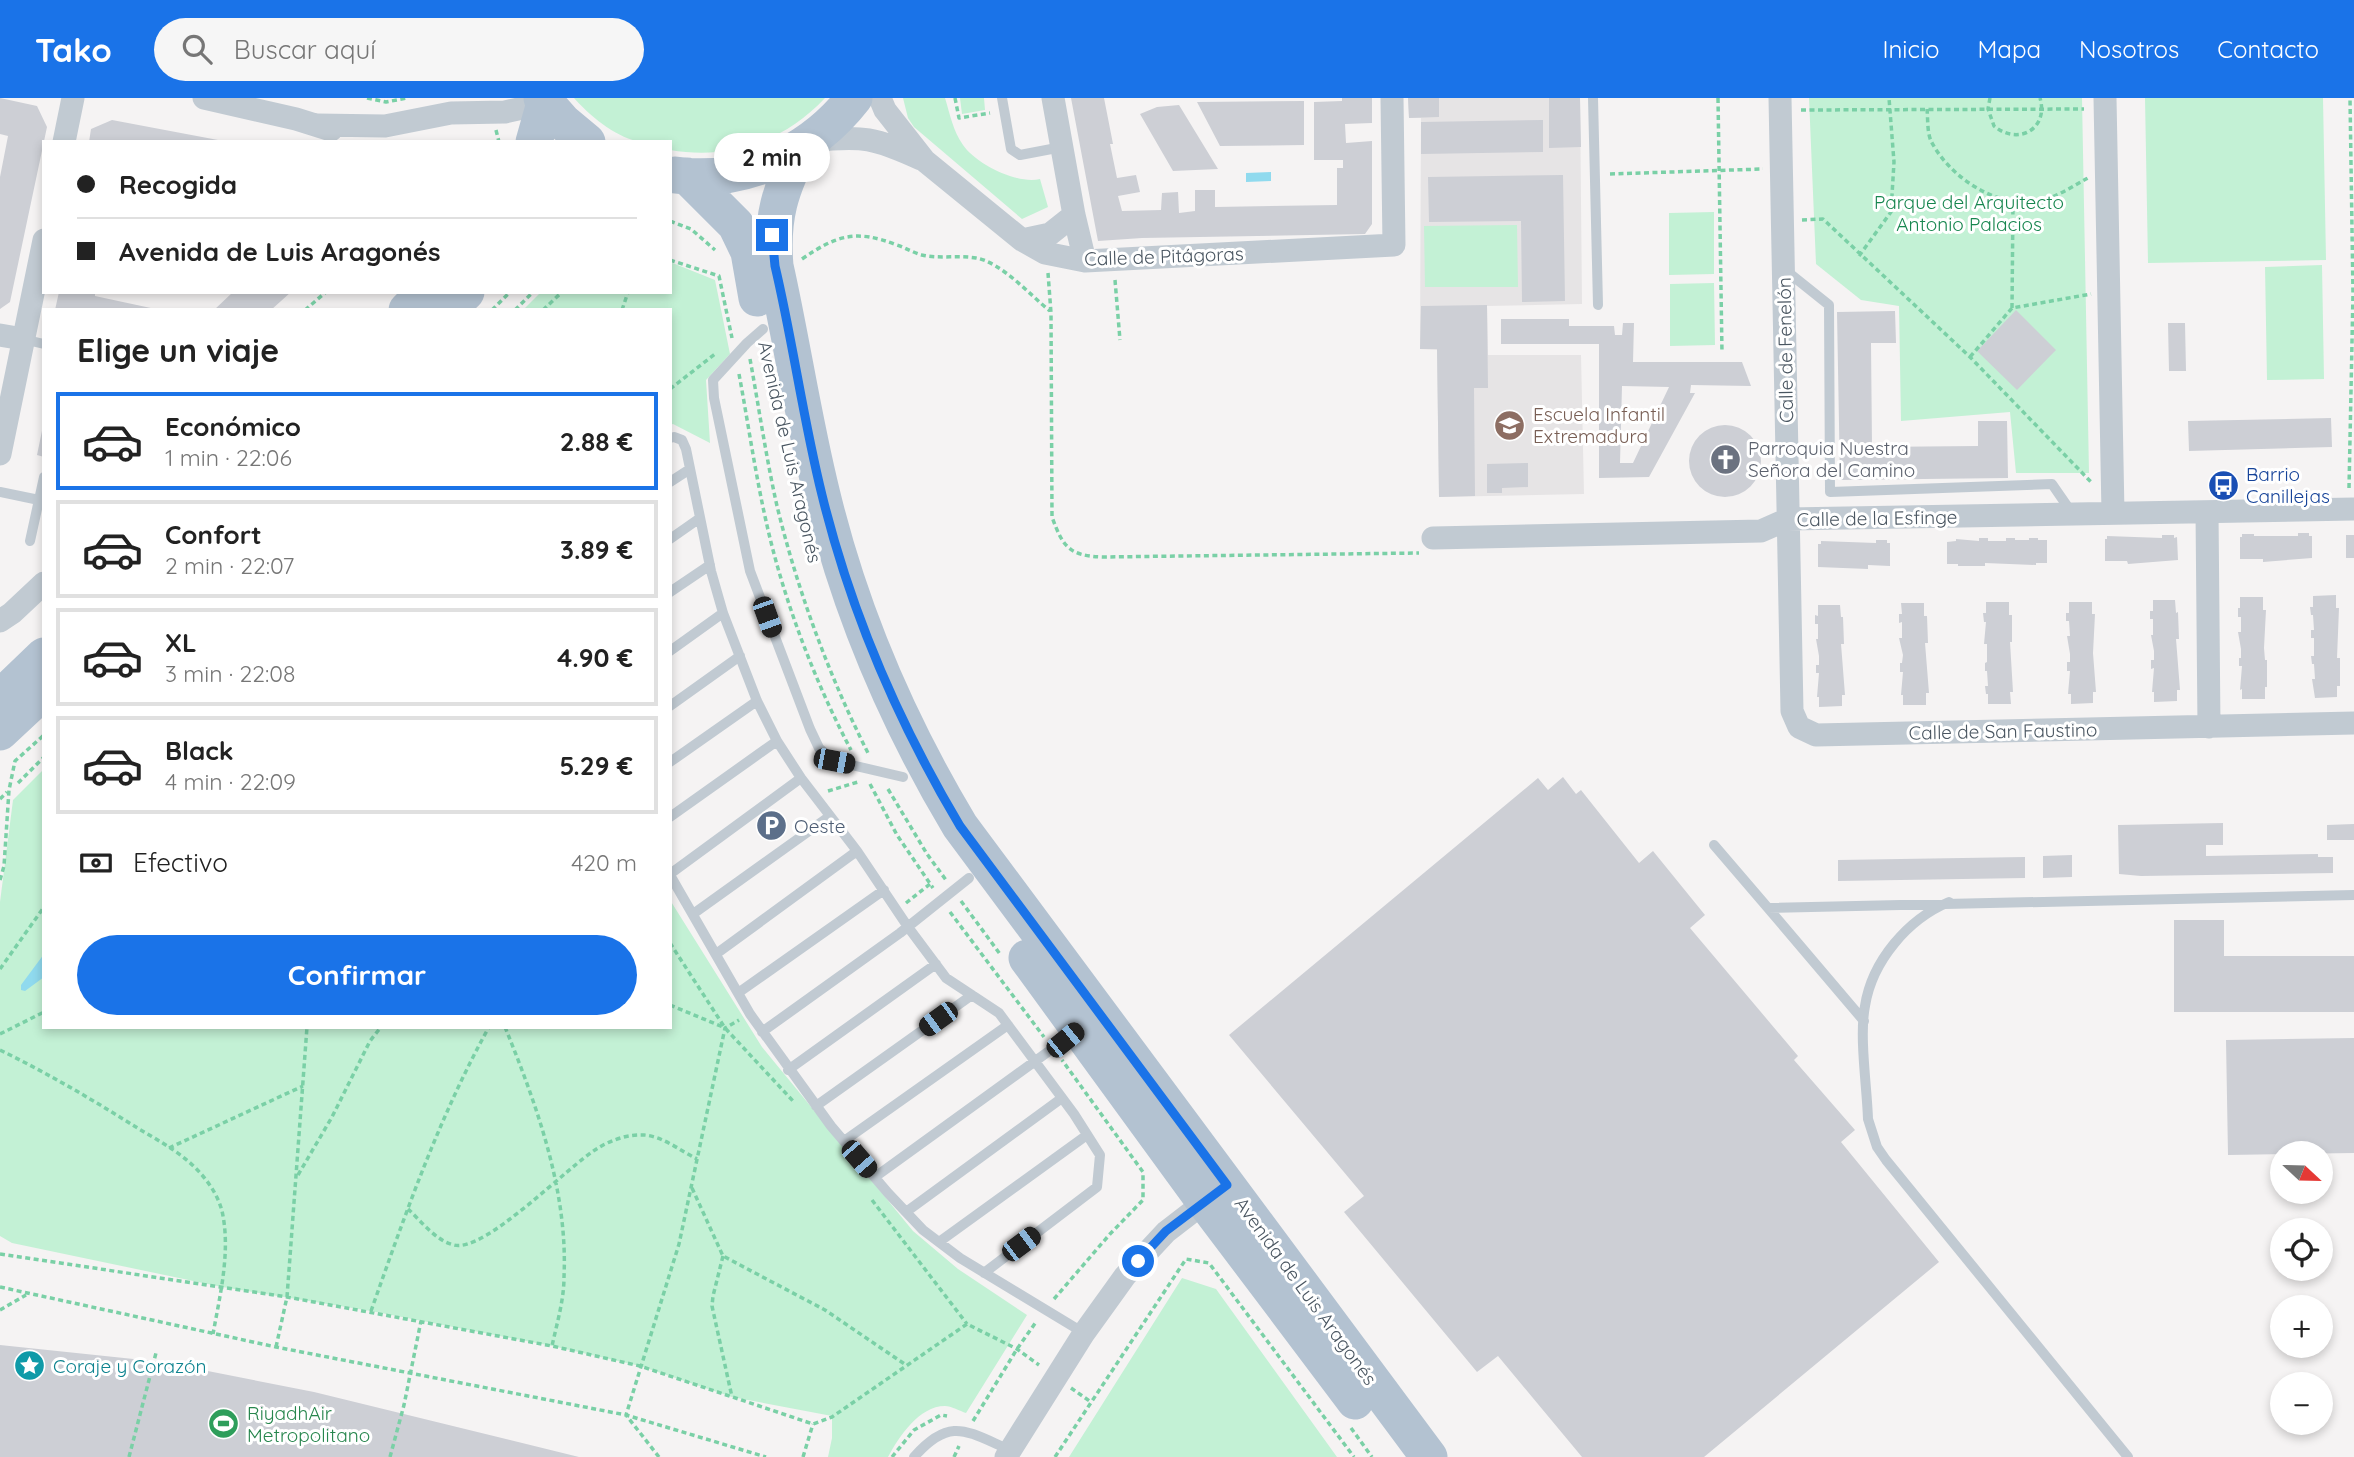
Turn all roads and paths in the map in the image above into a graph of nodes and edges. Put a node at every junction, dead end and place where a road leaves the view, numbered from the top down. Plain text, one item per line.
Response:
1 (74, 98) edge
2 (204, 98) edge
3 (367, 98) edge
4 (407, 98) edge
5 (853, 98) edge
6 (880, 98) edge
7 (955, 98) edge
8 (1002, 98) edge
9 (1053, 98) edge
10 (1392, 98) edge
11 (1593, 98) edge
12 (1717, 98) edge
13 (1889, 98) edge
14 (1990, 98) edge
15 (2039, 98) edge
16 (2350, 98) edge
17 (544, 100) edge
18 (1788, 104) edge
19 (2097, 104) edge
20 (990, 105) dead end
21 (1889, 109) junction
22 (1927, 109) junction
23 (1988, 109) junction
24 (2042, 109) junction
25 (317, 125) junction
26 (64, 140) edge
27 (365, 140) edge
28 (534, 140) edge
29 (585, 140) edge
30 (805, 144) junction
31 (1062, 147) junction
32 (925, 161) junction
33 (1781, 169) junction
34 (1719, 171) junction
35 (678, 175) edge
36 (1595, 175) junction
37 (2090, 177) dead end
38 (2013, 202) junction
39 (1074, 215) junction
40 (1799, 220) dead end
41 (672, 222) edge
42 (1022, 240) junction
43 (1045, 253) junction
44 (1859, 256) junction
45 (720, 257) dead end
46 (2353, 257) edge
47 (42, 259) edge
48 (1085, 261) junction
49 (796, 262) dead end
50 (1783, 269) junction
51 (324, 294) edge
52 (423, 294) edge
53 (464, 294) edge
54 (508, 294) edge
55 (531, 294) edge
56 (560, 294) edge
57 (2093, 294) dead end
58 (1598, 305) dead end
59 (306, 308) edge
60 (409, 308) edge
61 (449, 308) edge
62 (494, 308) edge
63 (517, 308) edge
64 (545, 308) edge
65 (2012, 308) junction
66 (1051, 313) junction
67 (763, 329) junction
68 (0, 335) edge
69 (33, 342) edge
70 (722, 348) dead end
71 (1722, 353) dead end
72 (1969, 357) junction
73 (672, 387) edge
74 (672, 438) edge
75 (0, 454) edge
76 (690, 469) junction
77 (672, 481) edge
78 (42, 486) edge
79 (2098, 489) dead end
80 (0, 492) edge
81 (39, 500) junction
82 (2351, 509) edge
83 (2207, 512) junction
84 (2113, 513) junction
85 (2074, 515) junction
86 (700, 519) junction
87 (1788, 519) junction
88 (672, 538) edge
89 (1433, 538) joint
90 (30, 541) dead end
91 (710, 565) junction
92 (42, 585) edge
93 (672, 591) edge
94 (723, 613) junction
95 (4, 615) edge
96 (672, 650) edge
97 (740, 656) junction
98 (42, 658) edge
99 (42, 693) edge
100 (0, 698) edge
101 (757, 701) junction
102 (672, 705) edge
103 (2354, 723) edge
104 (1799, 727) joint
105 (2208, 727) junction
106 (0, 732) edge
107 (42, 737) edge
108 (777, 741) junction
109 (42, 759) edge
110 (672, 761) edge
111 (903, 777) junction
112 (801, 778) junction
113 (867, 779) dead end
114 (18, 783) dead end
115 (826, 791) dead end
116 (7, 792) dead end
117 (0, 799) edge
118 (672, 816) edge
119 (830, 816) junction
120 (1714, 845) dead end
121 (857, 851) junction
122 (672, 874) edge
123 (672, 878) edge
124 (969, 878) junction
125 (0, 880) edge
126 (884, 890) junction
127 (2354, 895) edge
128 (1949, 902) junction
129 (1768, 908) junction
130 (42, 910) edge
131 (693, 915) junction
132 (908, 927) junction
133 (716, 954) junction
134 (936, 964) junction
135 (0, 969) edge
136 (738, 993) junction
137 (972, 995) junction
138 (672, 1006) edge
139 (42, 1013) edge
140 (1864, 1021) junction
141 (1008, 1025) junction
142 (307, 1029) edge
143 (379, 1029) edge
144 (488, 1029) edge
145 (506, 1029) edge
146 (1079, 1029) junction
147 (762, 1032) junction
148 (0, 1034) edge
149 (0, 1050) edge
150 (1034, 1061) junction
151 (788, 1070) junction
152 (303, 1086) junction
153 (1062, 1098) junction
154 (816, 1106) junction
155 (1087, 1135) junction
156 (844, 1141) junction
157 (169, 1148) junction
158 (697, 1159) junction
159 (297, 1177) junction
160 (875, 1177) junction
161 (555, 1184) junction
162 (691, 1187) junction
163 (1216, 1193) junction
164 (408, 1209) junction
165 (906, 1212) junction
166 (939, 1242) junction
167 (0, 1254) edge
168 (723, 1256) junction
169 (984, 1273) junction
170 (0, 1287) edge
171 (222, 1287) junction
172 (26, 1295) junction
173 (288, 1297) junction
174 (0, 1310) edge
175 (371, 1311) junction
176 (421, 1321) junction
177 (213, 1334) junction
178 (1084, 1334) junction
179 (552, 1346) junction
180 (276, 1347) junction
181 (1017, 1349) dead end
182 (156, 1353) dead end
183 (906, 1365) junction
184 (640, 1366) junction
185 (410, 1372) junction
186 (732, 1397) junction
187 (626, 1415) junction
188 (813, 1424) junction
189 (1008, 1454) edge
190 (129, 1457) edge
191 (390, 1457) edge
192 (659, 1457) edge
193 (766, 1457) edge
194 (803, 1457) edge
195 (914, 1457) edge
196 (1055, 1457) edge
197 (1354, 1457) edge
198 (1396, 1457) edge
199 (1429, 1457) edge
200 (2128, 1457) edge

1 - 26 street
2 - 25 street
3 - 4 path
5 - 30 main road
6 - 32 street, Calle de Pitágoras
7 - 20 path
8 - 31 lane
9 - 31 street
10 - 48 street, Calle de Pitágoras
11 - 36 lane
12 - 34 path
13 - 21 path
14 - 23 path
15 - 24 path
16 - 46 path
17 - 25 street
17 - 28 main road
17 - 29 main road
18 - 21 path
18 - 33 street, Calle de Fenelón
19 - 24 path
19 - 84 street
21 - 22 path
21 - 44 path
22 - 23 path
22 - 38 path
23 - 24 path
23 - 24 path
25 - 27 street
30 - 32 street, Calle de Pitágoras
30 - 35 main road
30 - 163 main road, Avenida de Luis Aragonés
31 - 39 street
32 - 42 street, Calle de Pitágoras
33 - 34 path
33 - 50 street, Calle de Fenelón
34 - 36 path
34 - 71 path
35 - 67 main road, Avenida de Luis Aragonés
36 - 58 lane
37 - 38 path
38 - 65 path
39 - 42 street
39 - 48 street
40 - 44 path
41 - 45 path
42 - 43 street, Calle de Pitágoras
43 - 48 street, Calle de Pitágoras
43 - 66 path
44 - 72 path
46 - 82 path
47 - 69 street
49 - 66 path
50 - 85 lane
50 - 87 street, Calle de Fenelón
51 - 59 path
52 - 60 main road
53 - 61 main road
54 - 62 path
55 - 63 path
56 - 64 path
57 - 65 path
65 - 72 path
66 - 89 path
67 - 111 main road, Avenida de Luis Aragonés
67 - 111 lane
68 - 69 street
69 - 75 street
70 - 73 path
72 - 79 path
74 - 76 lane
76 - 77 lane
76 - 86 lane
78 - 81 lane
80 - 81 lane
81 - 90 lane
82 - 83 street, Calle de la Esfinge
83 - 84 street, Calle de la Esfinge
83 - 105 street
84 - 85 street, Calle de la Esfinge
85 - 87 street, Calle de la Esfinge
86 - 88 lane
86 - 91 lane
87 - 89 street, Calle de la Esfinge
87 - 104 street, Calle de Fenelón
91 - 93 lane
91 - 94 lane
92 - 95 street
94 - 96 lane
94 - 97 lane
97 - 101 lane
97 - 102 lane
98 - 100 main road
99 - 106 main road
101 - 108 lane
101 - 110 lane
103 - 105 street, Calle de San Faustino
104 - 105 street, Calle de San Faustino
107 - 125 path
108 - 112 lane
108 - 118 lane
109 - 114 path
111 - 124 main road, Avenida de Luis Aragonés
112 - 119 lane
112 - 122 lane
113 - 115 path
116 - 117 path
119 - 121 lane
119 - 131 lane
120 - 129 lane
121 - 126 lane
121 - 133 lane
123 - 131 lane
124 - 132 lane
124 - 146 main road, Avenida de Luis Aragonés
126 - 132 lane
126 - 136 lane
127 - 128 lane
128 - 129 lane
128 - 140 lane
129 - 140 lane
130 - 135 path
131 - 133 lane
132 - 134 lane
132 - 147 lane
133 - 136 lane
134 - 137 lane
134 - 151 lane
136 - 147 lane
137 - 141 lane
137 - 154 lane
138 - 158 path
139 - 148 path
140 - 200 lane
141 - 150 lane
141 - 156 lane
142 - 152 path
143 - 159 path
144 - 164 path
145 - 161 path
146 - 150 lane
146 - 163 main road, Avenida de Luis Aragonés
147 - 151 lane
149 - 157 path
150 - 153 lane
150 - 160 lane
151 - 154 lane
152 - 157 path
152 - 159 path
153 - 155 lane
153 - 165 lane
154 - 156 lane
155 - 166 lane
155 - 169 lane
156 - 160 lane
157 - 171 path
158 - 161 path
158 - 162 path
159 - 173 path
160 - 165 lane
161 - 164 path
161 - 179 path
162 - 168 path
162 - 184 path
163 - 178 street
163 - 198 main road, Avenida de Luis Aragonés
163 - 199 main road, Avenida de Luis Aragonés
164 - 175 path
165 - 166 lane
166 - 169 lane
167 - 171 path
168 - 183 path
168 - 186 path
169 - 178 lane
170 - 172 path
171 - 173 path
171 - 177 path
172 - 174 path
172 - 177 path
173 - 175 path
173 - 180 path
175 - 176 path
176 - 179 path
176 - 185 path
177 - 180 path
178 - 189 street
179 - 184 path
180 - 185 path
181 - 183 path
182 - 190 path
183 - 188 path
184 - 186 path
184 - 187 path
185 - 187 path
185 - 191 path
186 - 188 path
187 - 192 path
187 - 193 path
188 - 194 path
189 - 195 lane
196 - 197 path

